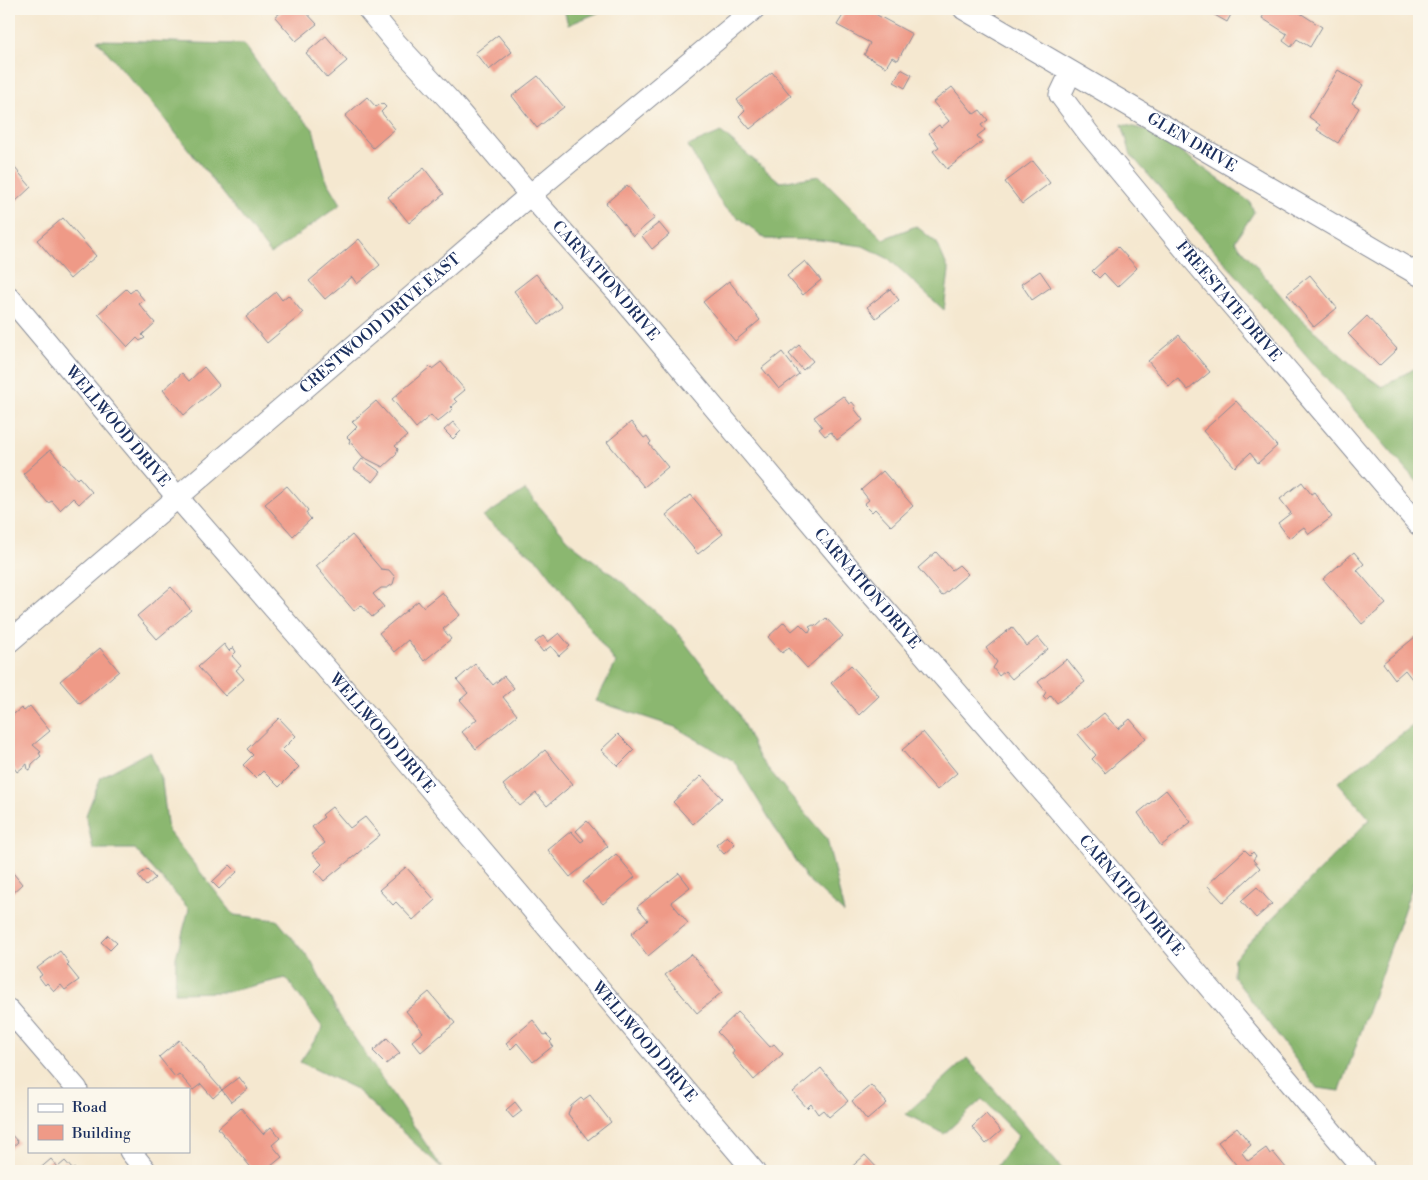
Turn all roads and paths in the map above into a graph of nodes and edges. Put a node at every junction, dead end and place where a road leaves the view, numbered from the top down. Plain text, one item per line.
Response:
1 (368, 9) edge
2 (754, 9) edge
3 (964, 9) edge
4 (1071, 72) junction
5 (530, 196) junction
6 (1419, 275) edge
7 (9, 298) edge
8 (178, 498) junction
9 (1419, 525) edge
10 (9, 642) edge
11 (9, 1010) edge
12 (76, 1088) edge
13 (131, 1152) edge
14 (146, 1171) edge
15 (754, 1171) edge
16 (1365, 1171) edge

1 - 5 street, CARNATION DRIVE
2 - 5 street, CRESTWOOD DRIVE EAST
3 - 4 street, GLEN DRIVE
4 - 6 street, GLEN DRIVE
4 - 9 street, FREESTATE DRIVE
5 - 8 street, CRESTWOOD DRIVE EAST
5 - 16 street, CARNATION DRIVE
7 - 8 street, WELLWOOD DRIVE
8 - 10 street, CRESTWOOD DRIVE EAST
8 - 15 street, WELLWOOD DRIVE
11 - 12 street
13 - 14 street

